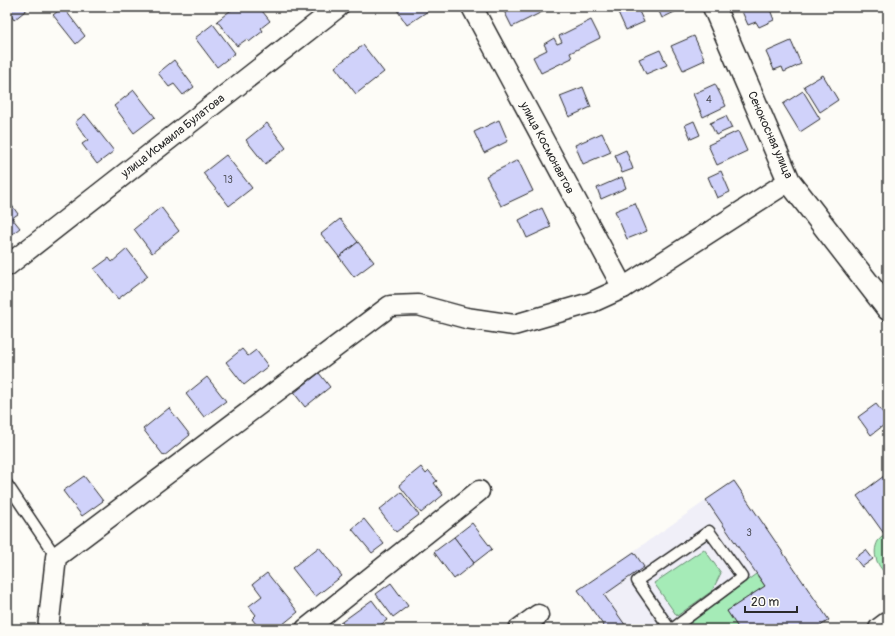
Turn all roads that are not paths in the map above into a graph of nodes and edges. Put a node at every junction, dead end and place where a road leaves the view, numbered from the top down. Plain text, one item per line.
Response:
1 (338, 7) edge
2 (472, 7) edge
3 (714, 7) edge
4 (790, 181) junction
5 (7, 266) edge
6 (623, 288) junction
7 (888, 310) edge
8 (7, 484) edge
9 (479, 491) dead end
10 (56, 556) junction
11 (538, 615) dead end
12 (48, 629) edge
13 (306, 629) edge
14 (519, 629) edge
15 (671, 629) edge

1 - 5 street, улица Исмаила Булатова
2 - 6 street, улица Космонавтов
3 - 4 street, Сенокосная улица
4 - 6 street
4 - 7 street, Сенокосная улица
6 - 10 street
8 - 10 lane
9 - 13 street
10 - 12 street
11 - 14 street
15 - 15 lane

